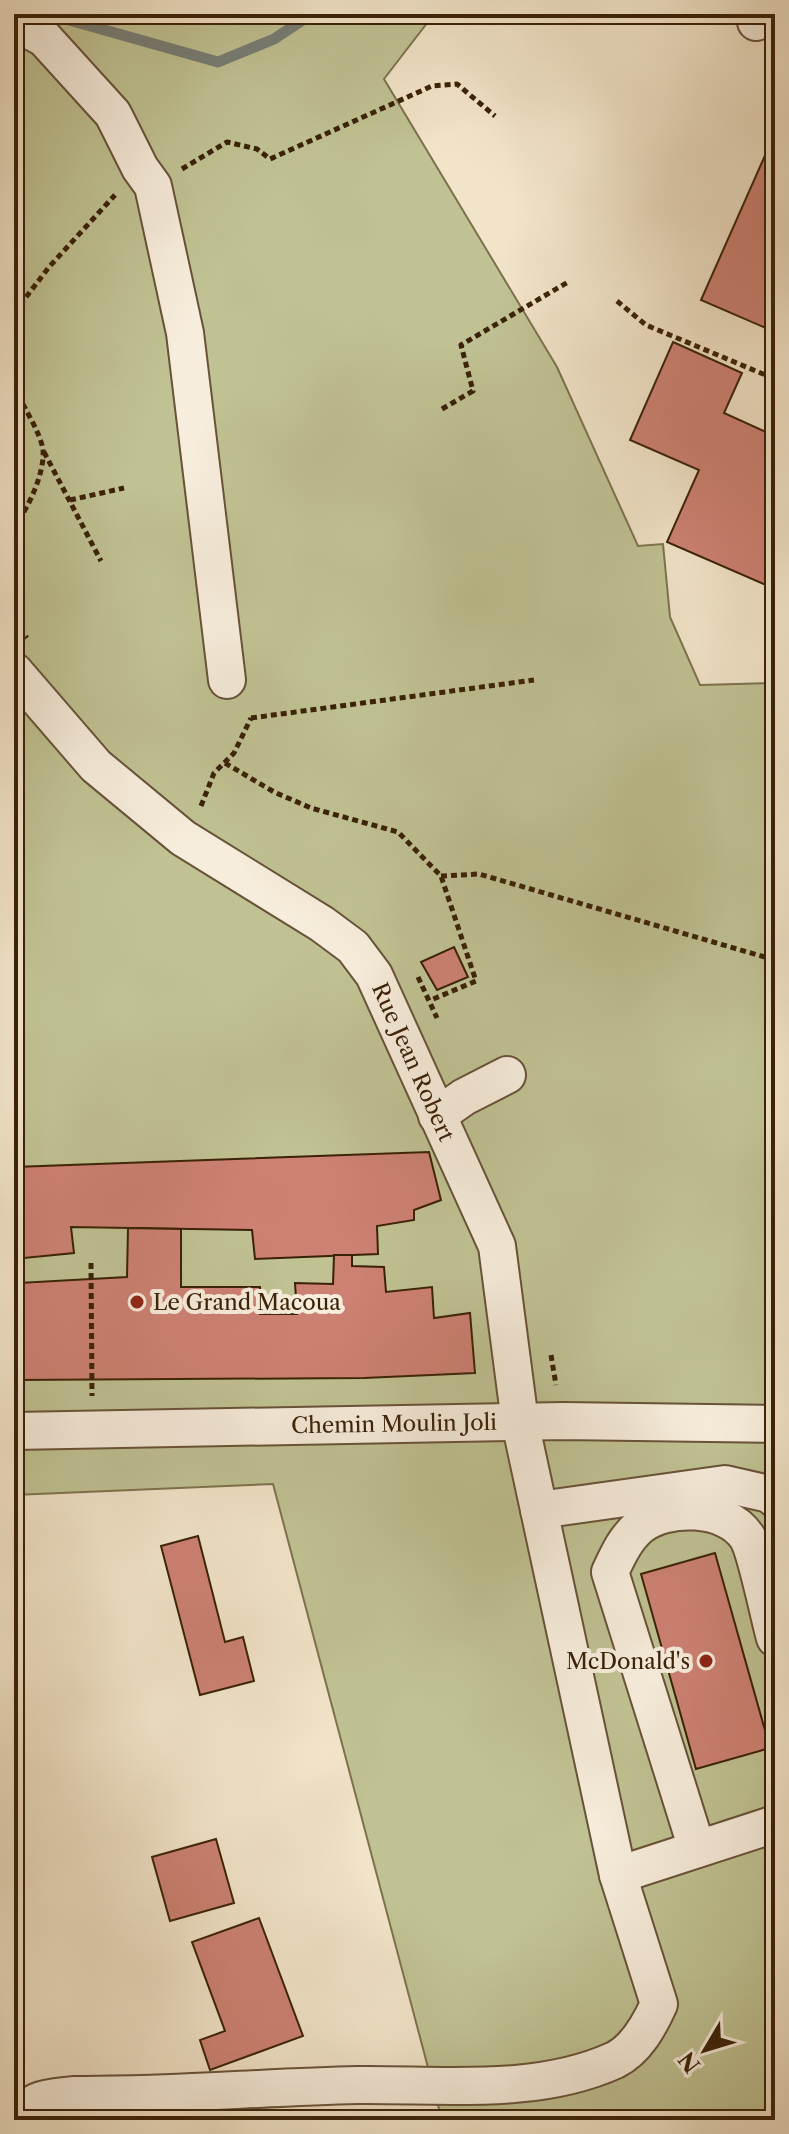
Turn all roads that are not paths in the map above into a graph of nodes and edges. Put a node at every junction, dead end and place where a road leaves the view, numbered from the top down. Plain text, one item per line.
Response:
1 (24, 28) edge
2 (14, 671) edge
3 (227, 680) dead end
4 (507, 1075) dead end
5 (437, 1116) junction
6 (520, 1422) junction
7 (775, 1424) edge
8 (14, 1431) edge
9 (775, 1499) edge
10 (539, 1510) junction
11 (775, 1638) edge
12 (775, 1824) edge
13 (697, 1849) junction
14 (618, 1875) junction
15 (452, 2104) edge
16 (21, 2120) edge

1 - 3 street
2 - 5 street, Rue Jean Robert
4 - 5 street
5 - 6 street, Rue Jean Robert
6 - 7 street, Chemin Moulin Joli
6 - 8 street, Chemin Moulin Joli
6 - 10 street, Rue Jean Robert
9 - 10 street
10 - 14 street, Rue Jean Robert
11 - 13 street
12 - 13 street
13 - 14 street
14 - 15 street, Rue Jean Robert
15 - 16 street, Rue Jean Robert

